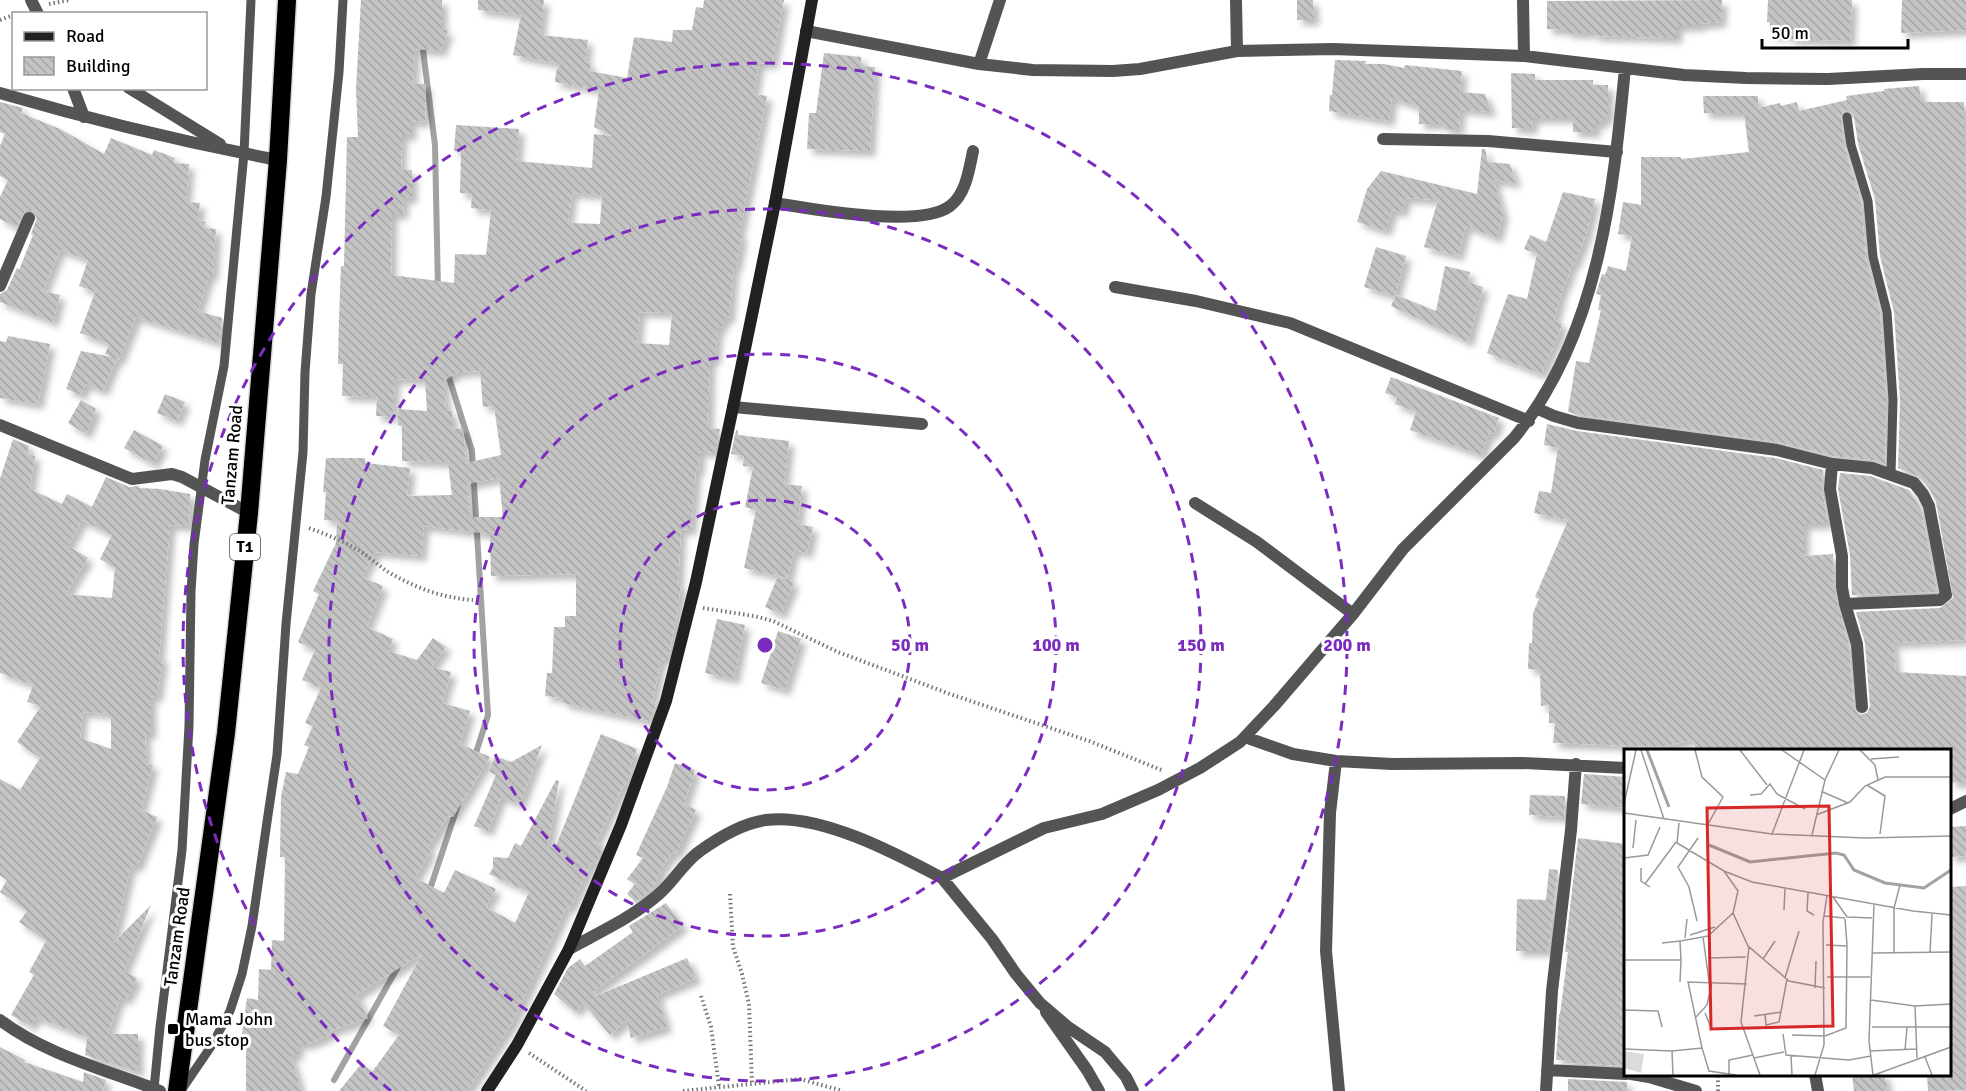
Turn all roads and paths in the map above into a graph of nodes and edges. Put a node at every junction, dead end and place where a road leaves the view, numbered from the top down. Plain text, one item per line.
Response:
1 (251, 0) edge
2 (287, 0) edge
3 (344, 0) edge
4 (813, 0) edge
5 (1000, 0) edge
6 (1236, 0) edge
7 (1523, 0) edge
8 (806, 31) junction
9 (1237, 51) junction
10 (1524, 56) junction
11 (979, 64) junction
12 (1625, 68) junction
13 (1966, 74) edge
14 (74, 90) edge
15 (132, 90) edge
16 (0, 93) edge
17 (84, 117) junction
18 (1847, 117) dead end
19 (1383, 139) dead end
20 (228, 149) junction
21 (973, 151) dead end
22 (1617, 152) junction
23 (244, 153) junction
24 (278, 160) junction
25 (775, 203) junction
26 (28, 218) dead end
27 (0, 286) edge
28 (1115, 288) dead end
29 (733, 407) junction
30 (1536, 408) junction
31 (1528, 421) junction
32 (0, 424) edge
33 (922, 424) dead end
34 (1832, 464) junction
35 (1891, 474) junction
36 (201, 489) junction
37 (1195, 503) dead end
38 (249, 513) junction
39 (297, 523) junction
40 (473, 600) dead end
41 (1845, 604) junction
42 (690, 607) junction
43 (1353, 614) junction
44 (1862, 707) dead end
45 (1245, 737) junction
46 (1336, 761) junction
47 (1576, 764) junction
48 (1624, 768) edge
49 (1182, 778) junction
50 (1966, 801) edge
51 (1951, 808) edge
52 (942, 878) junction
53 (730, 894) dead end
54 (569, 949) junction
55 (701, 996) dead end
56 (1040, 1003) junction
57 (0, 1020) edge
58 (517, 1045) junction
59 (1547, 1070) junction
60 (1624, 1074) edge
61 (1643, 1076) edge
62 (1815, 1076) edge
63 (752, 1083) junction
64 (719, 1086) junction
65 (157, 1090) edge
66 (179, 1091) edge
67 (487, 1091) edge
68 (586, 1091) edge
69 (683, 1091) edge
70 (843, 1091) edge
71 (1099, 1091) edge
72 (1133, 1091) edge
73 (1339, 1091) edge
74 (1546, 1091) edge
75 (1696, 1091) edge
76 (1818, 1091) edge

1 - 23 lane
2 - 24 highway, Tanzam Road / T1
3 - 39 lane
4 - 8 main road
5 - 11 street
6 - 9 street
7 - 10 street
8 - 11 street
8 - 25 main road
9 - 10 street
9 - 11 street
10 - 12 street
12 - 13 street
12 - 22 street
14 - 17 street
15 - 20 street
16 - 17 street
17 - 20 street
18 - 35 lane
19 - 22 street
20 - 23 street
21 - 25 street
22 - 30 street
23 - 24 street
23 - 36 lane
24 - 38 highway, Tanzam Road / T1
25 - 29 main road
26 - 27 street
28 - 31 street
29 - 33 street
29 - 42 main road
30 - 31 street
30 - 34 street
31 - 43 street
32 - 36 street
34 - 35 street
34 - 41 street
35 - 41 street
36 - 38 street
36 - 65 lane
37 - 43 street
38 - 66 highway, Tanzam Road / T1
39 - 40 path
39 - 66 lane
41 - 44 street
42 - 49 path
42 - 54 main road
43 - 45 street
45 - 46 street
45 - 49 street
46 - 47 street
46 - 73 street
47 - 48 street
47 - 59 street
49 - 52 street
50 - 51 street
52 - 54 street
52 - 56 street
53 - 63 path
54 - 58 main road
55 - 64 path
56 - 71 street
56 - 72 street
57 - 65 street
58 - 67 main road
58 - 68 path
59 - 60 street
59 - 74 street
61 - 75 street
62 - 76 street
63 - 64 path
63 - 70 path
64 - 69 path

